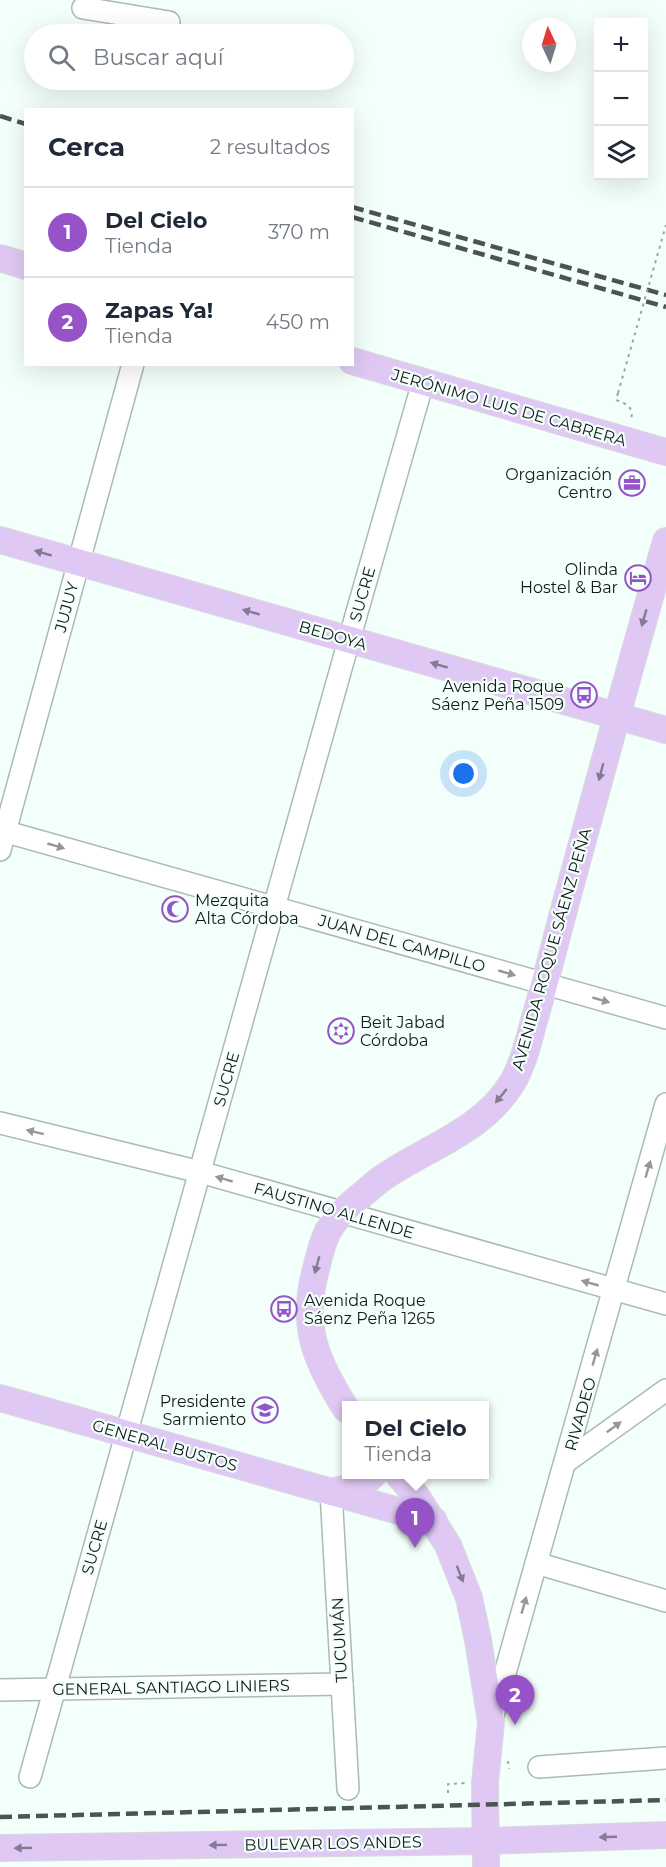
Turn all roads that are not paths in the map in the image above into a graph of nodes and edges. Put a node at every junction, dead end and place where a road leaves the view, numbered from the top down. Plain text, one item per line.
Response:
1 (116, 7) edge
2 (83, 9) dead end
3 (169, 22) dead end
4 (0, 258) edge
5 (24, 265) edge
6 (354, 362) edge
7 (132, 366) edge
8 (423, 382) junction
9 (666, 452) edge
10 (0, 540) edge
11 (666, 541) edge
12 (79, 563) junction
13 (349, 640) junction
14 (616, 716) junction
15 (666, 730) edge
16 (2, 837) edge
17 (274, 907) junction
18 (545, 984) junction
19 (666, 1018) edge
20 (666, 1104) edge
21 (0, 1123) edge
22 (200, 1172) junction
23 (341, 1212) junction
24 (614, 1290) junction
25 (666, 1304) edge
26 (666, 1390) edge
27 (0, 1398) edge
28 (342, 1402) edge
29 (126, 1434) junction
30 (567, 1461) junction
31 (369, 1479) edge
32 (402, 1479) edge
33 (331, 1492) junction
34 (434, 1521) junction
35 (536, 1563) junction
36 (666, 1601) edge
37 (515, 1636) junction
38 (478, 1641) junction
39 (342, 1684) junction
40 (55, 1689) junction
41 (0, 1690) edge
42 (491, 1722) junction
43 (666, 1758) edge
44 (539, 1767) dead end
45 (30, 1777) dead end
46 (348, 1789) dead end
47 (666, 1835) edge
48 (486, 1841) junction
49 (0, 1848) edge
50 (486, 1867) edge

1 - 2 street
1 - 3 street
4 - 5 main road
6 - 8 main road, JERÓNIMO LUIS DE CABRERA
7 - 12 street, JUJUY
8 - 9 main road, JERÓNIMO LUIS DE CABRERA
8 - 13 street, SUCRE
12 -> 10 main road, BEDOYA
11 -> 14 main road, AVENIDA ROQUE SÁENZ PEÑA
13 -> 12 main road, BEDOYA
12 - 16 street, JUJUY
14 -> 13 main road, BEDOYA
13 - 17 street, SUCRE
14 - 15 main road, BEDOYA
14 -> 18 main road, AVENIDA ROQUE SÁENZ PEÑA
16 -> 17 street, JUAN DEL CAMPILLO
17 -> 18 street, JUAN DEL CAMPILLO
17 - 22 street, SUCRE
18 -> 19 street, JUAN DEL CAMPILLO
18 -> 23 main road, AVENIDA ROQUE SÁENZ PEÑA
24 -> 20 street, RIVADEO
22 -> 21 street, FAUSTINO ALLENDE
23 -> 22 street, FAUSTINO ALLENDE
22 - 29 street, SUCRE
24 -> 23 street, FAUSTINO ALLENDE
23 -> 28 main road, AVENIDA ROQUE SÁENZ PEÑA
24 - 25 street, FAUSTINO ALLENDE
30 -> 24 street, RIVADEO
30 -> 26 street
27 - 29 main road, GENERAL BUSTOS
29 - 33 main road, GENERAL BUSTOS
29 - 40 street, SUCRE
30 - 35 street, RIVADEO
31 - 33 main road, GENERAL BUSTOS
32 - 34 main road
33 - 34 main road, GENERAL BUSTOS
33 - 39 street, TUCUMÁN
34 -> 38 main road
35 - 36 street
37 -> 35 street, RIVADEO
37 - 38 street
37 - 42 street, RIVADEO
38 - 42 main road
39 - 40 street, GENERAL SANTIAGO LINIERS
39 - 46 street, TUCUMÁN
40 - 41 street, GENERAL SANTIAGO LINIERS
40 - 45 street, SUCRE
42 - 48 main road
43 - 44 street
47 -> 48 main road, BULEVAR LOS ANDES
48 -> 49 main road, BULEVAR LOS ANDES
48 - 50 main road

